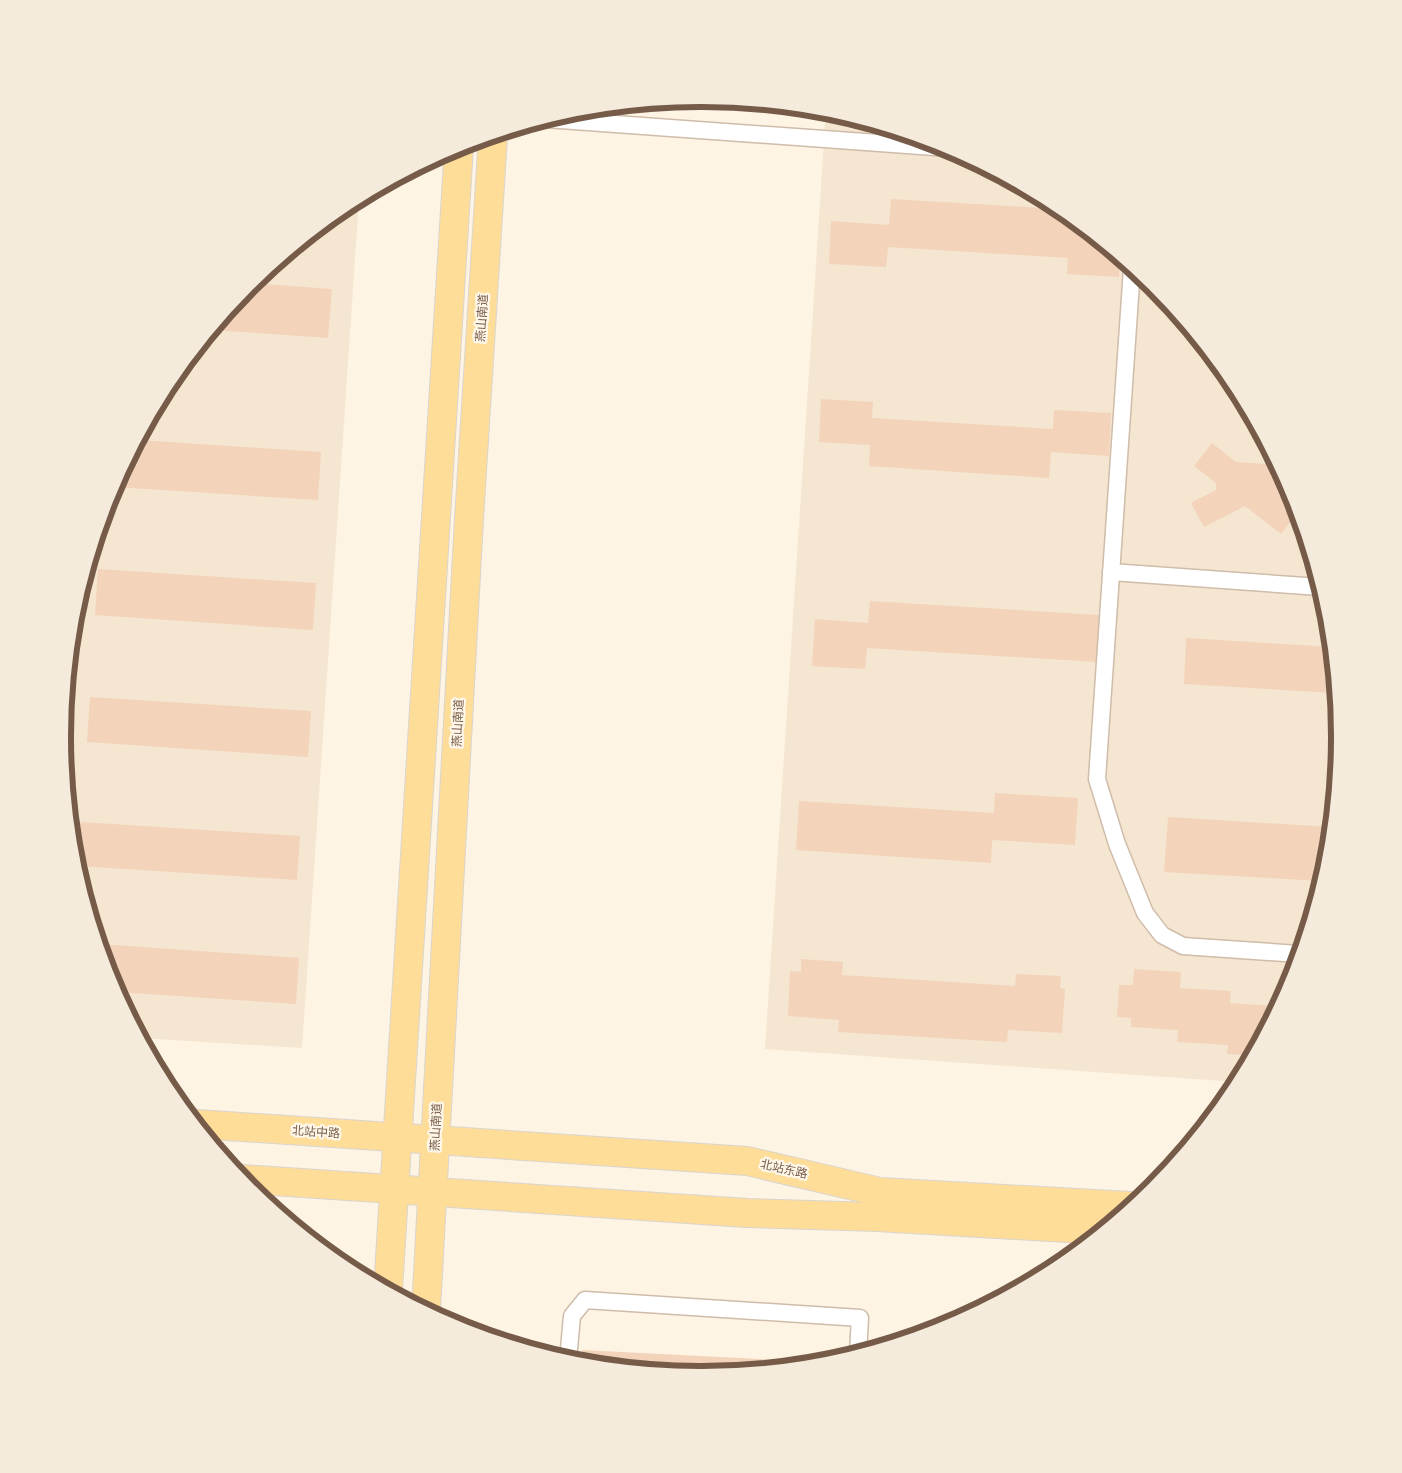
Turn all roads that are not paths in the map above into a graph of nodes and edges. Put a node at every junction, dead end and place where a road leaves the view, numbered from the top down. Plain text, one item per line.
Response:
1 (567, 121) edge
2 (493, 142) edge
3 (918, 146) edge
4 (458, 156) edge
5 (1131, 277) edge
6 (1111, 572) junction
7 (1312, 586) edge
8 (1292, 953) edge
9 (205, 1125) edge
10 (398, 1137) junction
11 (435, 1140) junction
12 (254, 1180) edge
13 (395, 1189) junction
14 (432, 1192) junction
15 (1121, 1205) edge
16 (1092, 1229) edge
17 (388, 1283) edge
18 (426, 1303) edge
19 (858, 1346) edge
20 (569, 1352) edge

1 - 3 lane
2 - 11 main road, 燕山南道
4 - 10 main road
5 - 6 lane
6 - 7 lane
6 - 8 lane
9 - 10 main road, 北站中路
10 - 11 main road, 北站中路
10 - 13 main road
11 - 14 main road, 燕山南道
11 - 15 main road, 北站东路
12 - 13 main road
13 - 14 main road
13 - 17 main road
14 - 16 main road
14 - 18 main road, 燕山南道
19 - 20 lane

